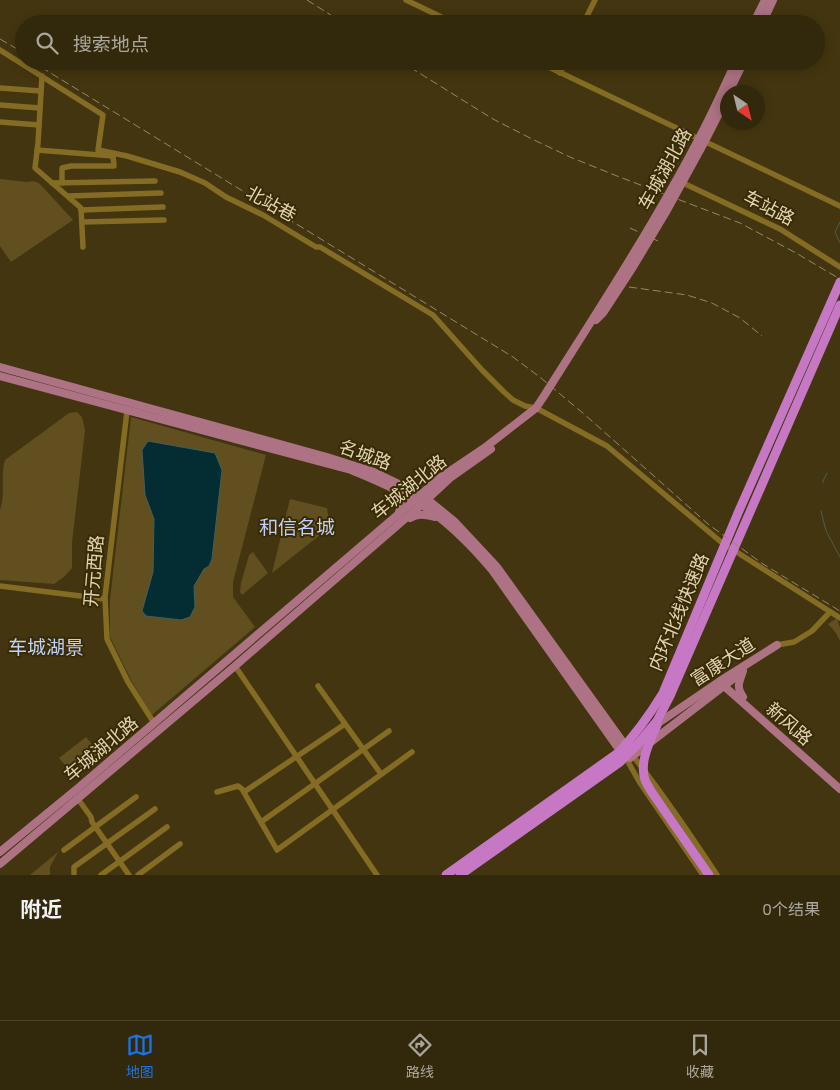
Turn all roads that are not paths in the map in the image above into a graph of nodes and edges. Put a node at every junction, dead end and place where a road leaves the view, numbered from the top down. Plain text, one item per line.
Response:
1 (406, 0) edge
2 (595, 0) edge
3 (765, 0) edge
4 (773, 0) edge
5 (437, 15) edge
6 (588, 15) edge
7 (758, 15) edge
8 (766, 15) edge
9 (0, 50) edge
10 (15, 59) edge
11 (32, 70) edge
12 (554, 70) edge
13 (562, 70) edge
14 (732, 70) edge
15 (740, 70) edge
16 (560, 73) junction
17 (42, 76) junction
18 (732, 85) edge
19 (0, 88) edge
20 (41, 91) junction
21 (0, 105) edge
22 (40, 108) junction
23 (720, 108) edge
24 (0, 122) edge
25 (39, 125) junction
26 (702, 140) junction
27 (37, 150) junction
28 (114, 155) junction
29 (155, 182) dead end
30 (681, 182) junction
31 (52, 183) junction
32 (62, 183) junction
33 (161, 193) dead end
34 (68, 196) junction
35 (840, 206) edge
36 (163, 207) dead end
37 (81, 210) junction
38 (164, 220) dead end
39 (82, 222) junction
40 (83, 247) dead end
41 (840, 267) edge
42 (840, 282) edge
43 (840, 305) edge
44 (0, 367) edge
45 (0, 376) edge
46 (538, 409) junction
47 (127, 411) junction
48 (487, 446) junction
49 (394, 489) junction
50 (411, 489) junction
51 (438, 490) junction
52 (425, 497) junction
53 (418, 503) junction
54 (439, 514) junction
55 (400, 518) junction
56 (0, 586) edge
57 (105, 599) junction
58 (830, 612) junction
59 (840, 618) edge
60 (777, 644) junction
61 (236, 666) junction
62 (743, 671) junction
63 (724, 682) junction
64 (318, 686) dead end
65 (707, 699) junction
66 (742, 699) junction
67 (664, 708) junction
68 (154, 723) junction
69 (345, 724) junction
70 (389, 732) dead end
71 (622, 747) junction
72 (364, 750) junction
73 (412, 752) dead end
74 (296, 756) junction
75 (630, 758) junction
76 (591, 769) junction
77 (381, 774) junction
78 (598, 780) junction
79 (840, 782) edge
80 (315, 783) junction
81 (840, 788) edge
82 (217, 792) dead end
83 (244, 792) junction
84 (136, 797) dead end
85 (78, 799) junction
86 (155, 809) dead end
87 (332, 809) junction
88 (261, 822) junction
89 (95, 827) junction
90 (167, 827) dead end
91 (107, 844) junction
92 (180, 844) dead end
93 (64, 850) dead end
94 (0, 852) edge
95 (119, 861) junction
96 (0, 864) edge
97 (74, 875) edge
98 (101, 875) edge
99 (129, 875) edge
100 (138, 875) edge
101 (377, 875) edge
102 (442, 875) edge
103 (446, 875) edge
104 (460, 875) edge
105 (465, 875) edge
106 (703, 875) edge
107 (709, 875) edge
108 (717, 875) edge

1 - 5 street
2 - 6 street
3 - 7 main road
4 - 8 main road
9 - 10 street, 北站巷
11 - 17 street, 北站巷
12 - 16 street
13 - 16 street
14 - 26 main road, 车城湖北路
15 - 18 main road, 车城湖北路
16 - 26 street
17 - 20 street
17 - 28 street, 北站巷
19 - 20 street
20 - 22 street
21 - 22 street
22 - 25 street
23 - 26 main road, 车城湖北路
24 - 25 street
25 - 27 street
26 - 30 main road, 车城湖北路
26 - 35 street
26 - 46 main road, 车城湖北路
27 - 28 street
27 - 31 street
28 - 32 street
28 - 46 street, 北站巷
29 - 32 street
30 - 41 street, 车站路
30 - 46 main road, 车城湖北路
31 - 32 street
31 - 34 street
33 - 34 street
34 - 37 street
36 - 37 street
37 - 39 street
38 - 39 street
39 - 40 street
42 - 103 highway, 内环北线快速路
43 - 67 highway, 内环北线快速路
44 - 50 main road, 名城路
45 - 47 main road, 名城路
46 - 48 main road, 车城湖北路
46 - 51 main road, 车城湖北路
46 - 58 street, 北站巷
47 - 49 main road, 名城路
47 - 57 street, 开元西路
48 - 50 main road
48 - 52 main road, 车城湖北路
49 - 53 main road, 名城路
49 - 55 main road
50 - 52 main road, 名城路
51 - 52 main road, 车城湖北路
51 - 54 main road
52 - 53 main road, 车城湖北路
52 - 54 main road, 名城路
53 - 54 main road, 名城路
53 - 55 main road, 车城湖北路
54 - 55 main road
54 - 71 main road, 名城路
55 - 61 main road, 车城湖北路
55 - 68 main road, 车城湖北路
56 - 57 street
57 - 68 street, 开元西路
58 - 59 street, 北站巷
58 - 60 street
60 - 62 main road, 富康大道
60 - 63 main road, 富康大道
61 - 74 street
61 - 85 main road, 车城湖北路
62 - 63 main road, 富康大道
62 - 66 main road
63 - 65 main road, 富康大道
63 - 66 main road, 新风路
63 - 71 main road, 富康大道
64 - 69 street
65 - 66 main road
65 - 75 main road, 富康大道
66 - 79 main road, 新风路
66 - 81 main road, 新风路
67 - 104 highway, 内环北线快速路
67 - 107 highway
68 - 94 main road, 车城湖北路
69 - 72 street
69 - 74 street
70 - 72 street
71 - 75 main road, 名城路
71 - 76 main road, 富康大道
72 - 77 street
72 - 80 street
73 - 77 street
74 - 80 street
74 - 83 street
75 - 78 main road, 富康大道
75 - 106 street
75 - 108 street
76 - 78 main road
76 - 102 main road, 富康大道
77 - 87 street
78 - 105 main road, 富康大道
80 - 87 street
80 - 88 street
82 - 83 street
83 - 88 street
84 - 89 street
85 - 89 street
85 - 96 main road, 车城湖北路
86 - 91 street
87 - 88 street
87 - 101 street
89 - 91 street
89 - 93 street
90 - 95 street
91 - 95 street
91 - 97 street
92 - 100 street
95 - 98 street
95 - 99 street

